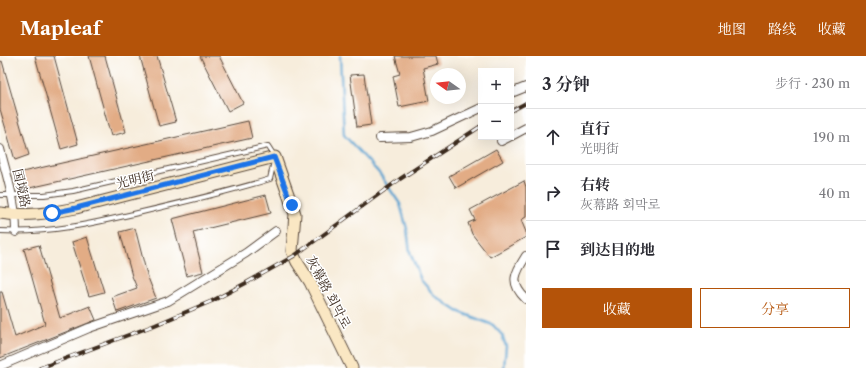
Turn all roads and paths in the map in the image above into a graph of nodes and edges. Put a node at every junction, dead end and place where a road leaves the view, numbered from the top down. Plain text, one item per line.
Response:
1 (526, 87) edge
2 (514, 92) edge
3 (478, 109) edge
4 (526, 128) edge
5 (514, 134) edge
6 (380, 138) dead end
7 (0, 149) edge
8 (274, 157) junction
9 (0, 195) edge
10 (13, 196) junction
11 (0, 213) edge
12 (16, 214) junction
13 (0, 231) edge
14 (276, 231) dead end
15 (16, 232) junction
16 (526, 256) edge
17 (526, 299) edge
18 (0, 366) edge
19 (352, 368) edge

1 - 2 street
3 - 6 street
4 - 5 street
7 - 10 street, 国境路
8 - 10 lane
8 - 12 main road, 光明街
8 - 15 lane
8 - 19 main road, 灰幕路 회막로
9 - 10 lane
10 - 12 street, 国境路
11 - 12 main road, 光明街
12 - 15 street, 国境路
13 - 15 lane
14 - 18 street
16 - 17 street

